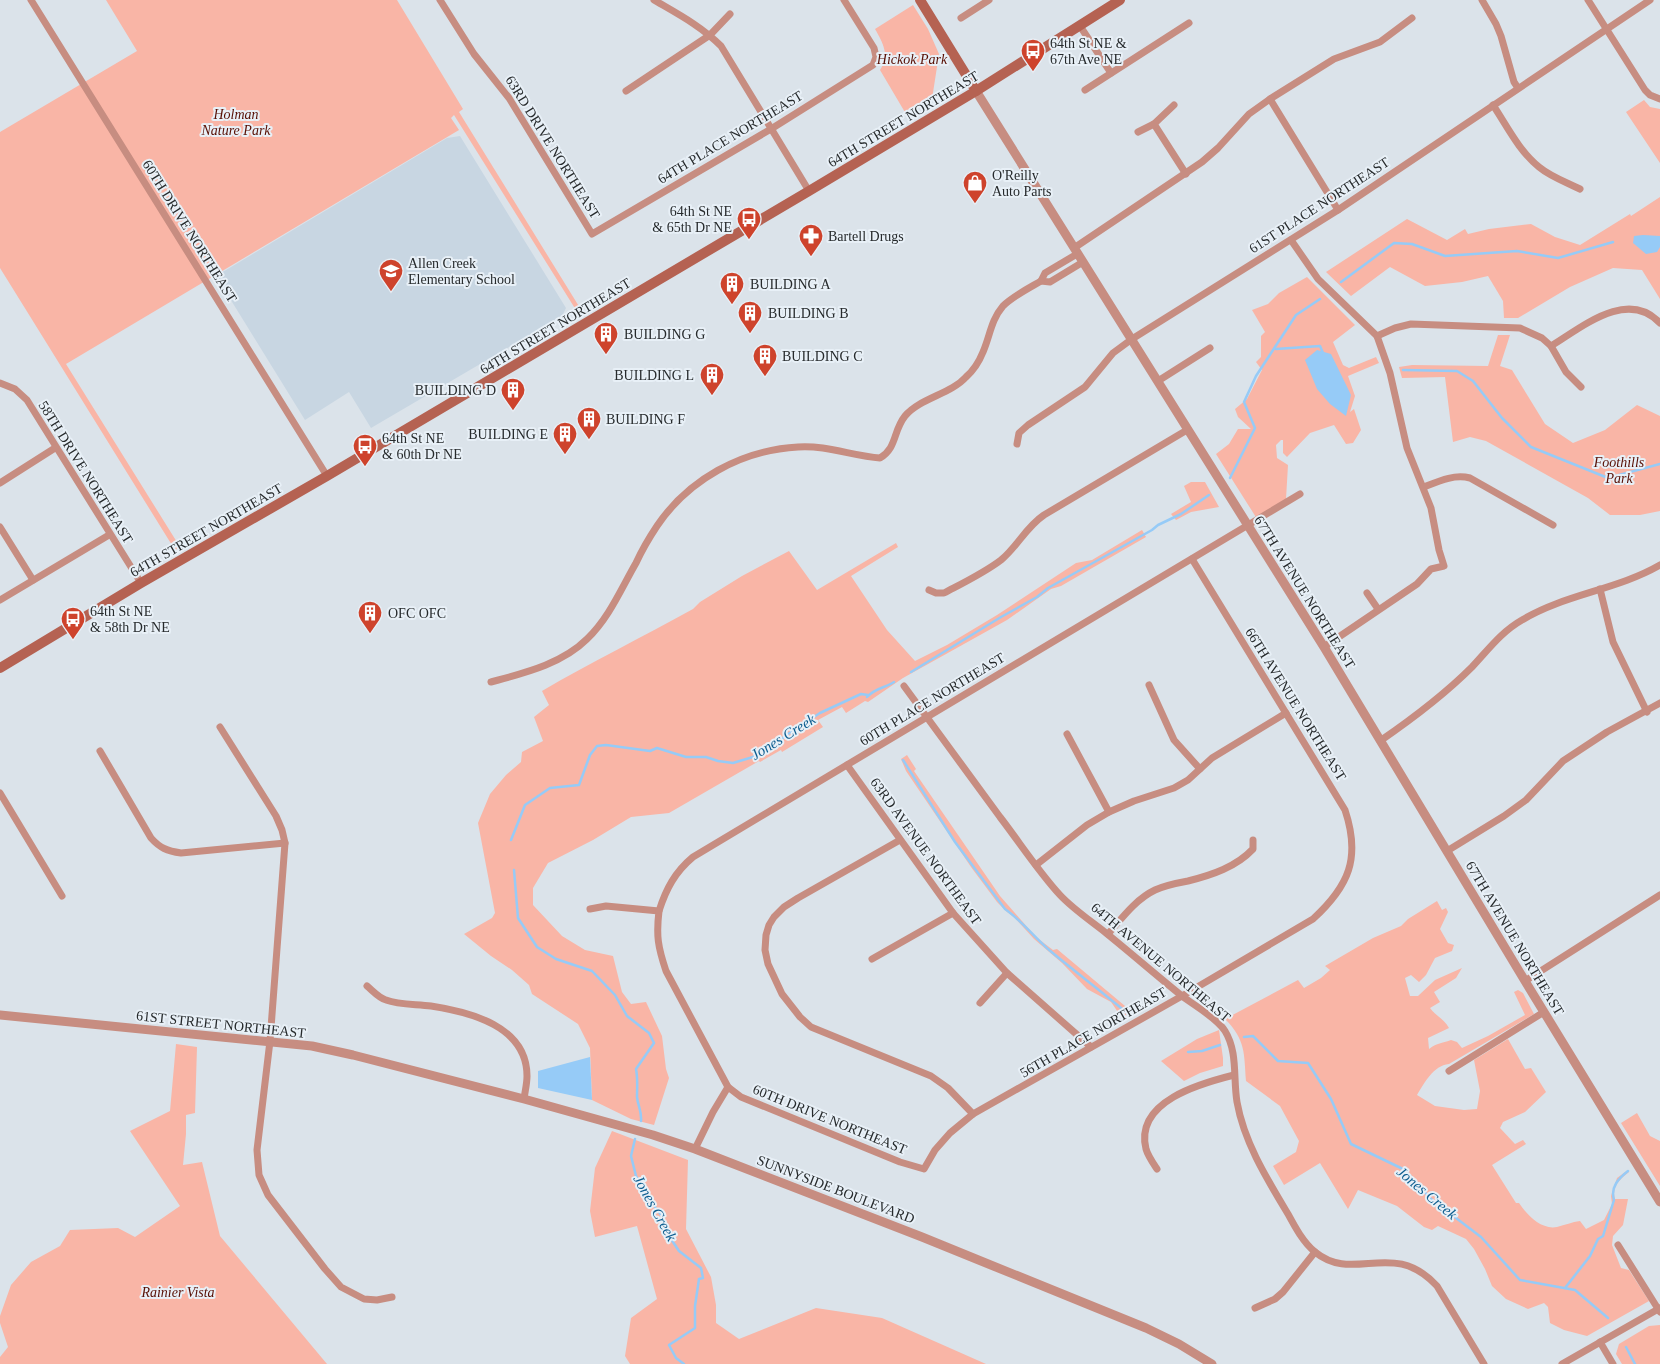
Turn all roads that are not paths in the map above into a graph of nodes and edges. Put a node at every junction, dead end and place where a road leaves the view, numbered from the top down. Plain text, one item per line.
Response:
1 (31, 0) edge
2 (440, 0) edge
3 (654, 0) edge
4 (844, 0) edge
5 (920, 0) edge
6 (989, 0) edge
7 (1120, 0) edge
8 (1482, 0) edge
9 (1588, 0) edge
10 (1650, 0) edge
11 (730, 14) dead end
12 (961, 18) dead end
13 (1412, 18) dead end
14 (1189, 24) dead end
15 (1080, 26) junction
16 (1606, 29) junction
17 (710, 35) junction
18 (1111, 73) junction
19 (1518, 88) junction
20 (626, 90) dead end
21 (1085, 90) dead end
22 (976, 91) junction
23 (1270, 99) junction
24 (1660, 99) edge
25 (1174, 105) dead end
26 (1493, 105) junction
27 (1154, 124) junction
28 (771, 128) junction
29 (1138, 132) dead end
30 (1186, 174) junction
31 (1580, 188) dead end
32 (809, 191) junction
33 (1338, 210) junction
34 (592, 234) joint
35 (1292, 240) junction
36 (1076, 251) junction
37 (1083, 262) junction
38 (1041, 281) junction
39 (1660, 323) edge
40 (1377, 336) junction
41 (1132, 340) junction
42 (1551, 346) junction
43 (1210, 348) dead end
44 (1158, 381) junction
45 (0, 383) edge
46 (1581, 387) dead end
47 (1187, 430) junction
48 (1017, 444) dead end
49 (55, 448) junction
50 (327, 476) junction
51 (0, 483) edge
52 (1424, 486) junction
53 (1300, 494) dead end
54 (1247, 525) junction
55 (1553, 526) dead end
56 (0, 527) edge
57 (109, 534) junction
58 (1192, 559) junction
59 (1660, 565) edge
60 (33, 580) junction
61 (141, 583) junction
62 (1600, 589) junction
63 (929, 590) dead end
64 (1367, 593) dead end
65 (0, 600) edge
66 (1378, 609) junction
67 (1324, 647) junction
68 (0, 668) edge
69 (491, 682) dead end
70 (1149, 685) dead end
71 (904, 686) dead end
72 (1660, 703) edge
73 (1647, 712) junction
74 (1286, 713) junction
75 (926, 716) junction
76 (220, 727) dead end
77 (1067, 734) dead end
78 (1380, 741) junction
79 (100, 751) dead end
80 (847, 765) junction
81 (1200, 769) junction
82 (0, 794) edge
83 (1110, 812) junction
84 (900, 840) junction
85 (1253, 840) dead end
86 (285, 843) junction
87 (1447, 851) junction
88 (1036, 865) junction
89 (1350, 870) joint
90 (1660, 895) edge
91 (62, 896) dead end
92 (590, 909) dead end
93 (659, 911) junction
94 (952, 913) junction
95 (1108, 934) junction
96 (872, 959) dead end
97 (1007, 973) junction
98 (1525, 982) junction
99 (367, 986) dead end
100 (1182, 996) junction
101 (980, 1004) dead end
102 (1544, 1012) junction
103 (0, 1015) edge
104 (270, 1041) junction
105 (1092, 1047) junction
106 (1449, 1071) dead end
107 (1234, 1075) junction
108 (436, 1077) joint
109 (728, 1087) junction
110 (524, 1099) junction
111 (973, 1114) junction
112 (695, 1149) junction
113 (924, 1169) joint
114 (1158, 1169) dead end
115 (1660, 1202) edge
116 (1618, 1245) dead end
117 (1315, 1252) junction
118 (392, 1297) dead end
119 (1256, 1308) dead end
120 (1659, 1310) edge
121 (1600, 1342) junction
122 (1212, 1364) edge
123 (1484, 1364) edge
124 (1562, 1364) edge
125 (1613, 1364) edge

1 - 50 street, 60TH DRIVE NORTHEAST
2 - 34 street, 63RD DRIVE NORTHEAST
3 - 17 street
4 - 28 street, 64TH PLACE NORTHEAST
5 - 22 main road, 67TH AVENUE NORTHEAST
6 - 12 street
7 - 15 main road, 64TH STREET NORTHEAST
8 - 19 street
9 - 16 street
10 - 16 street, 61ST PLACE NORTHEAST
11 - 17 street
13 - 23 street
14 - 18 street
15 - 18 street
15 - 22 main road, 64TH STREET NORTHEAST
16 - 19 street, 61ST PLACE NORTHEAST
16 - 24 street
17 - 20 street
17 - 28 street
18 - 21 street
19 - 26 street, 61ST PLACE NORTHEAST
22 - 32 main road, 64TH STREET NORTHEAST
22 - 36 street, 67TH AVENUE NORTHEAST
23 - 30 street
23 - 33 street
25 - 27 street
26 - 31 street
26 - 33 street, 61ST PLACE NORTHEAST
27 - 29 street
27 - 30 street
28 - 32 street
28 - 34 street, 64TH PLACE NORTHEAST
30 - 36 street
32 - 50 main road, 64TH STREET NORTHEAST
33 - 35 street, 61ST PLACE NORTHEAST
35 - 40 street
35 - 41 street, 61ST PLACE NORTHEAST
36 - 37 street, 67TH AVENUE NORTHEAST
36 - 38 street
37 - 38 street
37 - 41 street, 67TH AVENUE NORTHEAST
38 - 69 street
39 - 42 street
40 - 42 street
40 - 52 street
41 - 44 street, 67TH AVENUE NORTHEAST
41 - 48 street, 61ST PLACE NORTHEAST
42 - 46 street
43 - 44 street
44 - 47 street, 67TH AVENUE NORTHEAST
45 - 49 street, 58TH DRIVE NORTHEAST
47 - 54 street, 67TH AVENUE NORTHEAST
47 - 63 street
49 - 51 street
49 - 57 street, 58TH DRIVE NORTHEAST
50 - 61 main road, 64TH STREET NORTHEAST
52 - 55 street
52 - 66 street
53 - 54 street, 60TH PLACE NORTHEAST
54 - 58 street, 60TH PLACE NORTHEAST
54 - 67 street, 67TH AVENUE NORTHEAST
56 - 60 street
57 - 60 street
57 - 61 street, 58TH DRIVE NORTHEAST
58 - 74 street, 66TH AVENUE NORTHEAST
58 - 75 street, 60TH PLACE NORTHEAST
59 - 62 street
60 - 65 street
61 - 68 main road, 64TH STREET NORTHEAST
62 - 73 street
62 - 78 street
64 - 66 street
66 - 67 street
67 - 78 street, 67TH AVENUE NORTHEAST
70 - 81 street
71 - 75 street, 64TH AVENUE NORTHEAST
72 - 73 street
73 - 87 street
74 - 81 street
74 - 89 street, 66TH AVENUE NORTHEAST
75 - 80 street, 60TH PLACE NORTHEAST
75 - 88 street, 64TH AVENUE NORTHEAST
76 - 86 street
77 - 83 street
78 - 87 street, 67TH AVENUE NORTHEAST
79 - 86 street
80 - 84 street, 63RD AVENUE NORTHEAST
80 - 93 street, 60TH PLACE NORTHEAST
81 - 83 street
82 - 91 street
83 - 88 street
84 - 94 street, 63RD AVENUE NORTHEAST
84 - 111 street
85 - 95 street
86 - 104 street
87 - 98 street, 67TH AVENUE NORTHEAST
88 - 95 street, 64TH AVENUE NORTHEAST
89 - 100 street, 56TH PLACE NORTHEAST
90 - 98 street
92 - 93 street
93 - 109 street, 60TH DRIVE NORTHEAST
94 - 96 street
94 - 97 street, 63RD AVENUE NORTHEAST
95 - 100 street, 64TH AVENUE NORTHEAST
97 - 101 street
97 - 105 street, 63RD AVENUE NORTHEAST
98 - 102 street, 67TH AVENUE NORTHEAST
99 - 110 street
100 - 105 street, 56TH PLACE NORTHEAST
100 - 107 street, 64TH AVENUE NORTHEAST
102 - 106 street
102 - 115 street, 67TH AVENUE NORTHEAST
103 - 104 street, 61ST STREET NORTHEAST
104 - 108 street, 61ST STREET NORTHEAST
104 - 118 street
105 - 111 street, 56TH PLACE NORTHEAST
107 - 114 street
107 - 117 street, 64TH AVENUE NORTHEAST
108 - 110 street, SUNNYSIDE BOULEVARD
109 - 112 street
109 - 113 street, 60TH DRIVE NORTHEAST
110 - 112 street, SUNNYSIDE BOULEVARD
111 - 113 street, 56TH PLACE NORTHEAST
112 - 122 street, SUNNYSIDE BOULEVARD
116 - 120 street
117 - 119 street
117 - 123 street, 64TH AVENUE NORTHEAST
120 - 121 street
121 - 124 street
121 - 125 street

